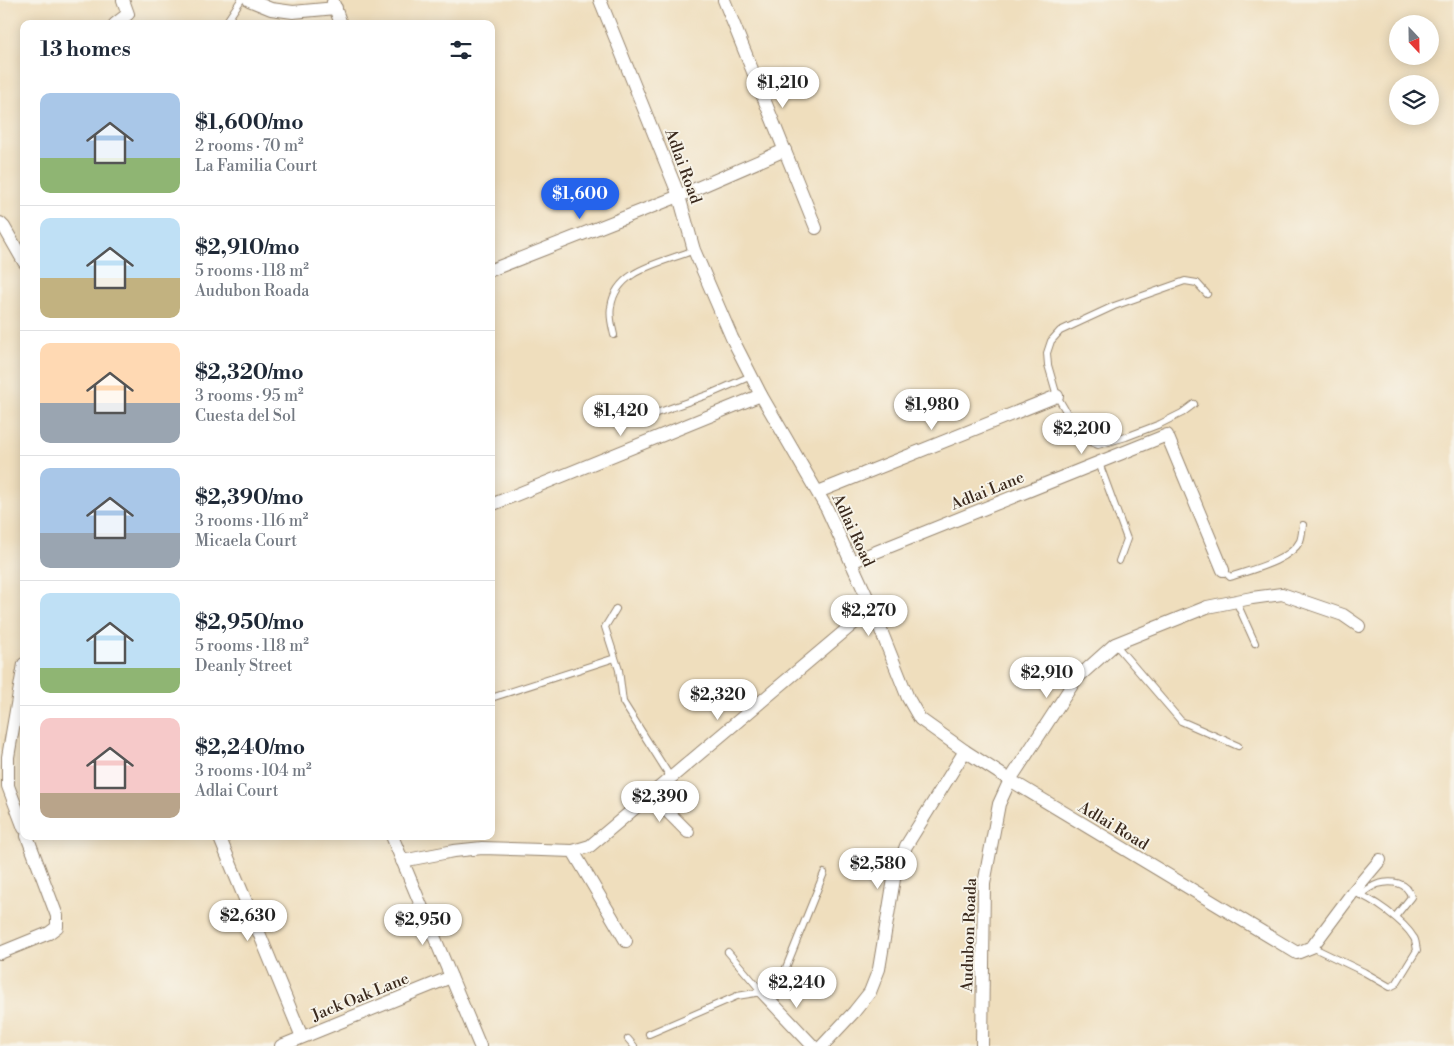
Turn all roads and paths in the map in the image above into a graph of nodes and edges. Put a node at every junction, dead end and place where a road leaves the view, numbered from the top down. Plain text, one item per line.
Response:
1 (123, 0) edge
2 (241, 0) edge
3 (249, 0) edge
4 (600, 0) edge
5 (724, 0) edge
6 (334, 4) edge
7 (120, 20) edge
8 (228, 20) edge
9 (340, 20) edge
10 (785, 150) junction
11 (680, 196) junction
12 (0, 223) edge
13 (816, 228) dead end
14 (694, 250) junction
15 (20, 255) edge
16 (495, 268) edge
17 (1207, 294) dead end
18 (614, 335) dead end
19 (751, 376) junction
20 (761, 395) junction
21 (1057, 396) junction
22 (1194, 404) dead end
23 (634, 421) dead end
24 (1099, 463) junction
25 (818, 492) junction
26 (495, 503) edge
27 (1303, 525) dead end
28 (1119, 561) dead end
29 (851, 562) junction
30 (1223, 570) joint
31 (1236, 601) junction
32 (872, 608) junction
33 (616, 609) dead end
34 (1359, 626) dead end
35 (1256, 643) dead end
36 (1115, 644) junction
37 (615, 658) junction
38 (20, 687) edge
39 (495, 697) edge
40 (1238, 746) dead end
41 (965, 751) junction
42 (670, 778) junction
43 (1010, 780) junction
44 (4, 787) edge
45 (651, 795) junction
46 (20, 820) edge
47 (688, 832) dead end
48 (28, 840) edge
49 (221, 840) edge
50 (394, 840) edge
51 (573, 851) junction
52 (1380, 860) dead end
53 (402, 861) junction
54 (824, 873) dead end
55 (1357, 894) junction
56 (1395, 917) junction
57 (626, 941) dead end
58 (1312, 947) junction
59 (728, 952) dead end
60 (0, 953) edge
61 (451, 977) junction
62 (762, 992) junction
63 (649, 1034) dead end
64 (302, 1037) junction
65 (628, 1039) dead end
66 (282, 1046) edge
67 (480, 1046) edge
68 (634, 1046) edge
69 (813, 1046) edge
70 (822, 1046) edge
71 (982, 1046) edge

1 - 7 street
2 - 8 lane
3 - 6 street
4 - 11 street, Adlai Road
5 - 10 street
6 - 9 street
10 - 11 street
10 - 13 street
11 - 14 street, Adlai Road
11 - 16 street
12 - 15 street
14 - 18 lane
14 - 19 street, Adlai Road
17 - 21 lane
19 - 20 street, Adlai Road
19 - 23 lane
20 - 25 street, Adlai Road
20 - 26 street
21 - 22 lane
21 - 25 street
24 - 28 lane
24 - 29 street, Adlai Lane
24 - 30 street, Adlai Lane
25 - 29 street, Adlai Road
27 - 30 lane
29 - 32 street, Adlai Road
31 - 34 street, Audubon Roada
31 - 35 lane
31 - 36 street, Audubon Roada
32 - 41 street, Adlai Road
32 - 42 street
33 - 37 lane
36 - 40 lane
36 - 43 street, Audubon Roada
37 - 39 lane
37 - 42 lane
38 - 44 street
41 - 43 street, Adlai Road
41 - 70 street
42 - 45 street
43 - 58 street, Adlai Road
43 - 71 street, Audubon Roada
44 - 46 street
45 - 47 street
45 - 51 street
48 - 60 street
49 - 64 street
50 - 53 street
51 - 53 street
51 - 57 street
52 - 55 street
53 - 61 street
54 - 62 lane
55 - 56 lane
55 - 56 lane
55 - 58 street
56 - 58 lane
59 - 62 lane
61 - 64 street, Jack Oak Lane
61 - 67 street
62 - 63 lane
62 - 69 street
64 - 66 street, Jack Oak Lane
65 - 68 lane

